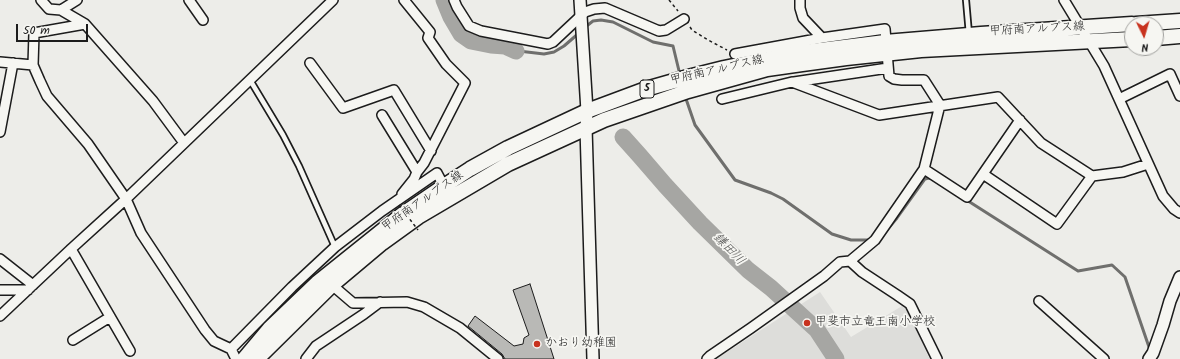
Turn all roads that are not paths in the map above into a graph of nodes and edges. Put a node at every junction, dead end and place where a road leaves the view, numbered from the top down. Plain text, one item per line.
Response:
1 (41, 0) edge
2 (78, 0) edge
3 (189, 0) edge
4 (333, 0) edge
5 (404, 0) edge
6 (454, 0) edge
7 (580, 0) edge
8 (800, 0) edge
9 (966, 0) edge
10 (1064, 0) edge
11 (61, 10) junction
12 (581, 19) junction
13 (684, 19) road end
14 (203, 20) dead end
15 (1180, 21) edge
16 (1164, 22) edge
17 (85, 24) junction
18 (1124, 25) edge
19 (1081, 28) junction
20 (969, 35) junction
21 (1180, 36) edge
22 (1164, 37) edge
23 (822, 38) junction
24 (1124, 40) edge
25 (1090, 42) junction
26 (886, 48) junction
27 (735, 54) road end
28 (0, 62) edge
29 (13, 63) junction
30 (310, 63) dead end
31 (33, 65) junction
32 (888, 68) junction
33 (250, 80) junction
34 (792, 82) junction
35 (4, 88) edge
36 (1180, 96) edge
37 (722, 99) dead end
38 (1119, 99) junction
39 (940, 105) junction
40 (587, 111) junction
41 (382, 115) dead end
42 (1020, 120) junction
43 (586, 128) junction
44 (0, 132) edge
45 (184, 143) junction
46 (431, 151) junction
47 (1148, 164) junction
48 (924, 169) junction
49 (417, 172) junction
50 (983, 174) junction
51 (1092, 176) junction
52 (447, 192) junction
53 (126, 199) junction
54 (398, 202) junction
55 (1180, 213) edge
56 (335, 247) junction
57 (71, 249) junction
58 (0, 259) edge
59 (850, 261) junction
60 (1180, 277) edge
61 (332, 286) junction
62 (31, 288) junction
63 (0, 290) edge
64 (1040, 301) dead end
65 (380, 302) junction
66 (0, 316) edge
67 (110, 317) junction
68 (73, 340) dead end
69 (231, 349) junction
70 (130, 351) dead end
71 (236, 359) edge
72 (244, 359) edge
73 (257, 359) edge
74 (306, 359) edge
75 (498, 359) edge
76 (593, 359) edge
77 (707, 359) edge
78 (937, 359) edge
79 (1104, 359) edge
80 (1149, 359) edge

1 - 11 street
2 - 11 street
3 - 14 street
4 - 33 street
5 - 46 street
6 - 12 street
7 - 12 street
8 - 23 street
9 - 20 lane
10 - 19 street
11 - 17 street
12 - 13 street
12 - 40 street
15 - 16 main road
17 - 31 street
17 - 45 street
18 - 19 main road, 甲府南アルプス線 / 5
19 - 20 main road, 甲府南アルプス線 / 5
19 - 25 street
20 - 26 main road, 甲府南アルプス線 / 5
21 - 22 main road
23 - 26 street
23 - 27 street
24 - 25 main road, 甲府南アルプス線 / 5
25 - 26 main road, 甲府南アルプス線 / 5
25 - 38 street
26 - 32 street
26 - 40 main road, 甲府南アルプス線 / 5
26 - 43 main road, 甲府南アルプス線 / 5
28 - 29 street
29 - 31 street
29 - 35 street
30 - 46 street
31 - 53 street
32 - 34 street
32 - 39 street
33 - 45 street
33 - 56 lane
34 - 37 street
34 - 39 street
35 - 44 street
36 - 38 street
38 - 47 street
39 - 42 street
39 - 48 street
40 - 43 street
40 - 52 main road, 甲府南アルプス線 / 5
41 - 49 street
42 - 50 street
42 - 51 street
43 - 52 main road, 甲府南アルプス線 / 5
43 - 76 street
45 - 53 street
46 - 49 street
47 - 51 street
47 - 55 street
48 - 50 street
48 - 59 street
49 - 54 street
50 - 51 street
52 - 54 street
52 - 61 main road, 甲府南アルプス線 / 5
52 - 72 main road, 甲府南アルプス線 / 5
53 - 57 street
53 - 69 street
54 - 56 street
56 - 69 street
57 - 62 street
57 - 67 street
58 - 62 street
59 - 77 street
59 - 78 street
60 - 80 street
61 - 65 street
61 - 73 main road, 甲府南アルプス線 / 5
62 - 63 street
62 - 66 street
64 - 79 street
65 - 74 street
65 - 75 street
67 - 68 street
67 - 70 street
69 - 71 street

